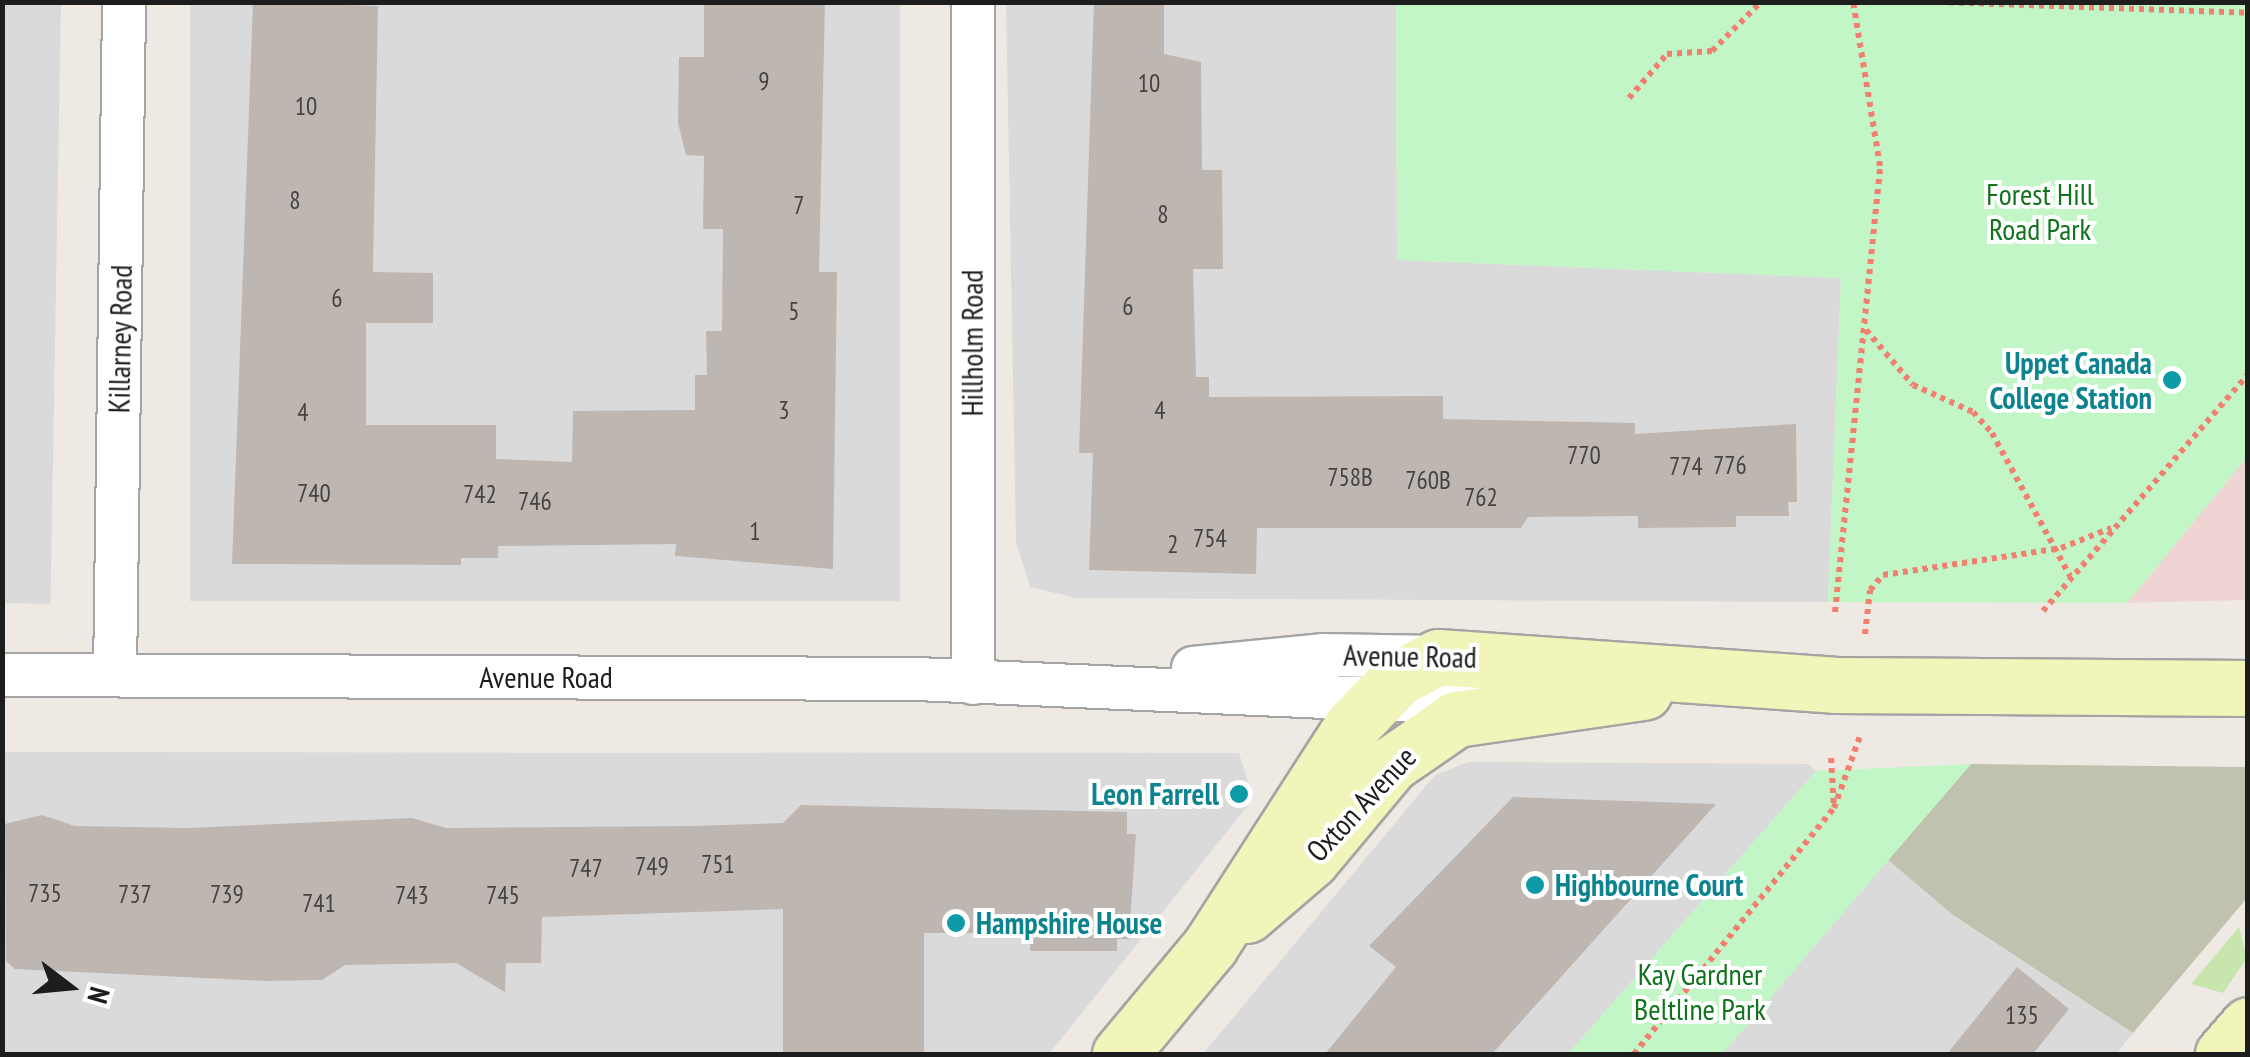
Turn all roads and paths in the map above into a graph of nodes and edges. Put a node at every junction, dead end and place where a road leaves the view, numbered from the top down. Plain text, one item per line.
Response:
1 (124, 2) edge
2 (973, 2) edge
3 (1853, 2) edge
4 (1938, 2) edge
5 (1758, 3) edge
6 (2248, 12) edge
7 (1629, 98) dead end
8 (1866, 330) junction
9 (2248, 374) edge
10 (2111, 528) junction
11 (2052, 550) junction
12 (2070, 576) junction
13 (2043, 611) dead end
14 (1836, 612) dead end
15 (1866, 617) dead end
16 (1438, 657) junction
17 (2, 675) edge
18 (115, 676) junction
19 (1732, 680) junction
20 (1088, 682) junction
21 (973, 683) junction
22 (2248, 688) edge
23 (1375, 701) junction
24 (1533, 705) junction
25 (1859, 745) dead end
26 (1831, 758) dead end
27 (1834, 808) junction
28 (1210, 946) junction
29 (2248, 1025) edge
30 (1120, 1054) edge
31 (1634, 1054) edge
32 (2223, 1054) edge

1 - 18 street, Killarney Road
2 - 21 street, Hillholm Road
3 - 8 path
4 - 6 path
5 - 7 path
8 - 11 path
8 - 14 path
9 - 10 path
10 - 11 path
10 - 12 path
11 - 12 path
11 - 15 path
12 - 13 path
16 - 19 main road, Avenue Road
16 - 20 street, Avenue Road
16 - 23 main road, Oxton Avenue
17 - 18 street, Avenue Road
18 - 21 street, Avenue Road
19 - 22 main road, Avenue Road
19 - 24 main road, Avenue Road
20 - 21 street, Avenue Road
20 - 23 street, Avenue Road
23 - 24 street, Avenue Road
23 - 28 main road, Oxton Avenue
24 - 28 main road, Oxton Avenue
25 - 27 path
26 - 27 path
27 - 31 path
28 - 30 main road, Oxton Avenue
29 - 32 main road

